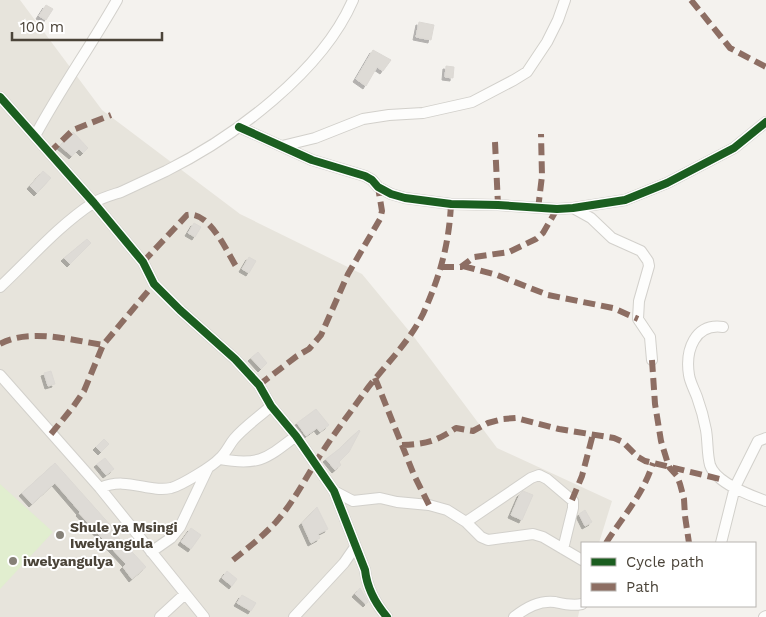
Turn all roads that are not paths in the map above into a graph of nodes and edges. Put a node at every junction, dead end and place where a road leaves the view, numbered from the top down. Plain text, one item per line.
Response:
1 (117, 0) edge
2 (353, 0) edge
3 (565, 0) edge
4 (0, 97) edge
5 (766, 122) edge
6 (239, 127) junction
7 (35, 136) junction
8 (282, 146) junction
9 (94, 202) junction
10 (573, 208) junction
11 (0, 287) edge
12 (723, 327) dead end
13 (652, 360) dead end
14 (0, 376) edge
15 (271, 406) junction
16 (296, 436) junction
17 (766, 438) edge
18 (220, 459) junction
19 (208, 468) junction
20 (735, 487) junction
21 (100, 488) junction
22 (334, 491) junction
23 (766, 502) edge
24 (466, 522) junction
25 (721, 542) edge
26 (355, 547) junction
27 (563, 549) junction
28 (151, 552) junction
29 (581, 559) edge
30 (185, 594) junction
31 (581, 604) edge
32 (160, 617) edge
33 (204, 617) edge
34 (294, 617) edge
35 (387, 617) edge
36 (514, 617) edge

1 - 7 street
2 - 6 street
3 - 8 street
4 - 7 street
5 - 10 street
6 - 8 street
6 - 9 street
7 - 9 street
8 - 10 street
9 - 11 street
9 - 15 street
10 - 13 street
12 - 20 street
14 - 21 street
15 - 16 street
15 - 18 street
16 - 18 street
16 - 22 street
17 - 20 street
18 - 19 street
19 - 21 street
19 - 28 street
20 - 23 street
20 - 25 street
21 - 28 street
22 - 24 street
22 - 26 street
24 - 27 street
24 - 27 street
26 - 34 street
26 - 35 street
27 - 29 street
28 - 30 street
30 - 32 street
30 - 33 street
31 - 36 street

